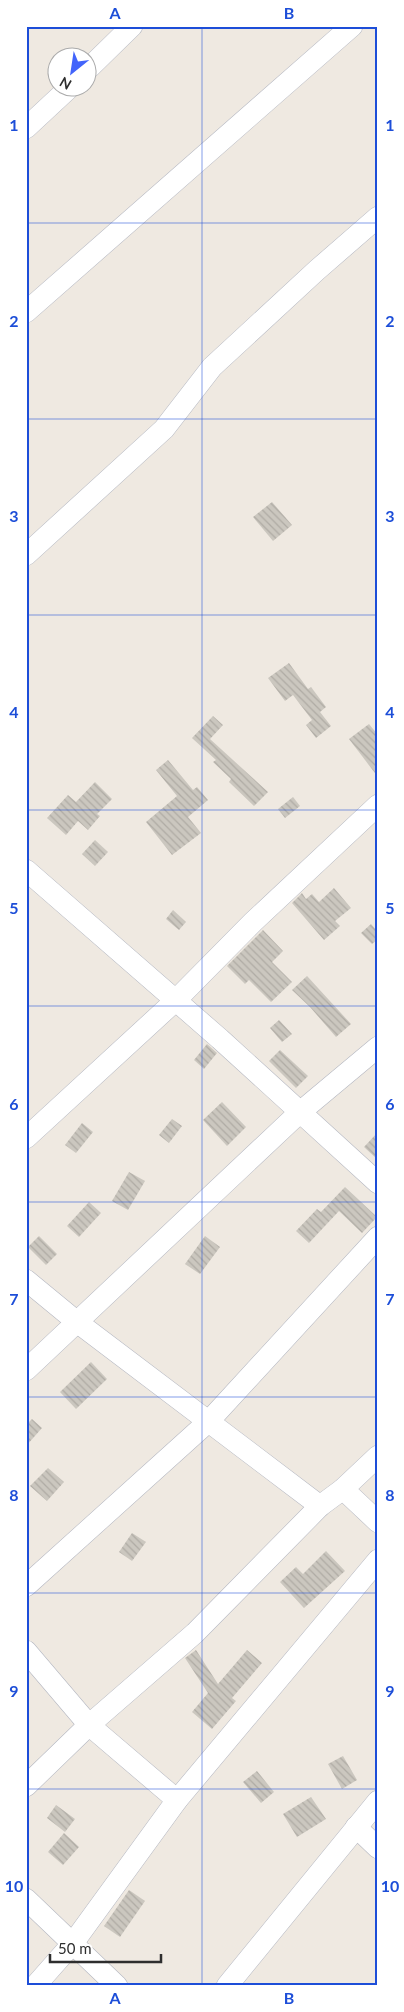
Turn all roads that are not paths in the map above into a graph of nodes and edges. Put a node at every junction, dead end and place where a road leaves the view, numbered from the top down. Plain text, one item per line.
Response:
1 (132, 26) edge
2 (352, 26) edge
3 (98, 59) edge
4 (58, 98) edge
5 (26, 128) edge
6 (378, 217) edge
7 (26, 312) edge
8 (26, 555) edge
9 (378, 805) edge
10 (26, 870) edge
11 (175, 1002) junction
12 (378, 1047) edge
13 (299, 1113) junction
14 (26, 1138) edge
15 (378, 1184) edge
16 (378, 1237) edge
17 (26, 1280) edge
18 (77, 1322) junction
19 (26, 1370) edge
20 (210, 1421) junction
21 (378, 1456) edge
22 (343, 1489) junction
23 (320, 1506) junction
24 (378, 1522) edge
25 (378, 1560) edge
26 (26, 1586) edge
27 (26, 1651) edge
28 (89, 1725) junction
29 (26, 1786) edge
30 (177, 1800) junction
31 (378, 1801) edge
32 (356, 1827) junction
33 (378, 1848) edge
34 (26, 1898) edge
35 (73, 1944) junction
36 (35, 1986) edge
37 (117, 1986) edge
38 (227, 1986) edge

1 - 3 street
2 - 7 street
4 - 5 street
6 - 8 street
9 - 11 street
10 - 11 street
11 - 13 street
11 - 14 street
12 - 13 street
13 - 15 street
13 - 18 street
16 - 20 street
17 - 18 street
18 - 19 street
18 - 20 street
20 - 23 street
20 - 26 street
21 - 22 street
22 - 23 street
22 - 24 street
23 - 28 street
25 - 30 street
27 - 28 street
28 - 29 street
28 - 30 street
30 - 35 street
31 - 32 street
32 - 33 street
32 - 38 street
34 - 35 street
35 - 36 street
35 - 37 street

